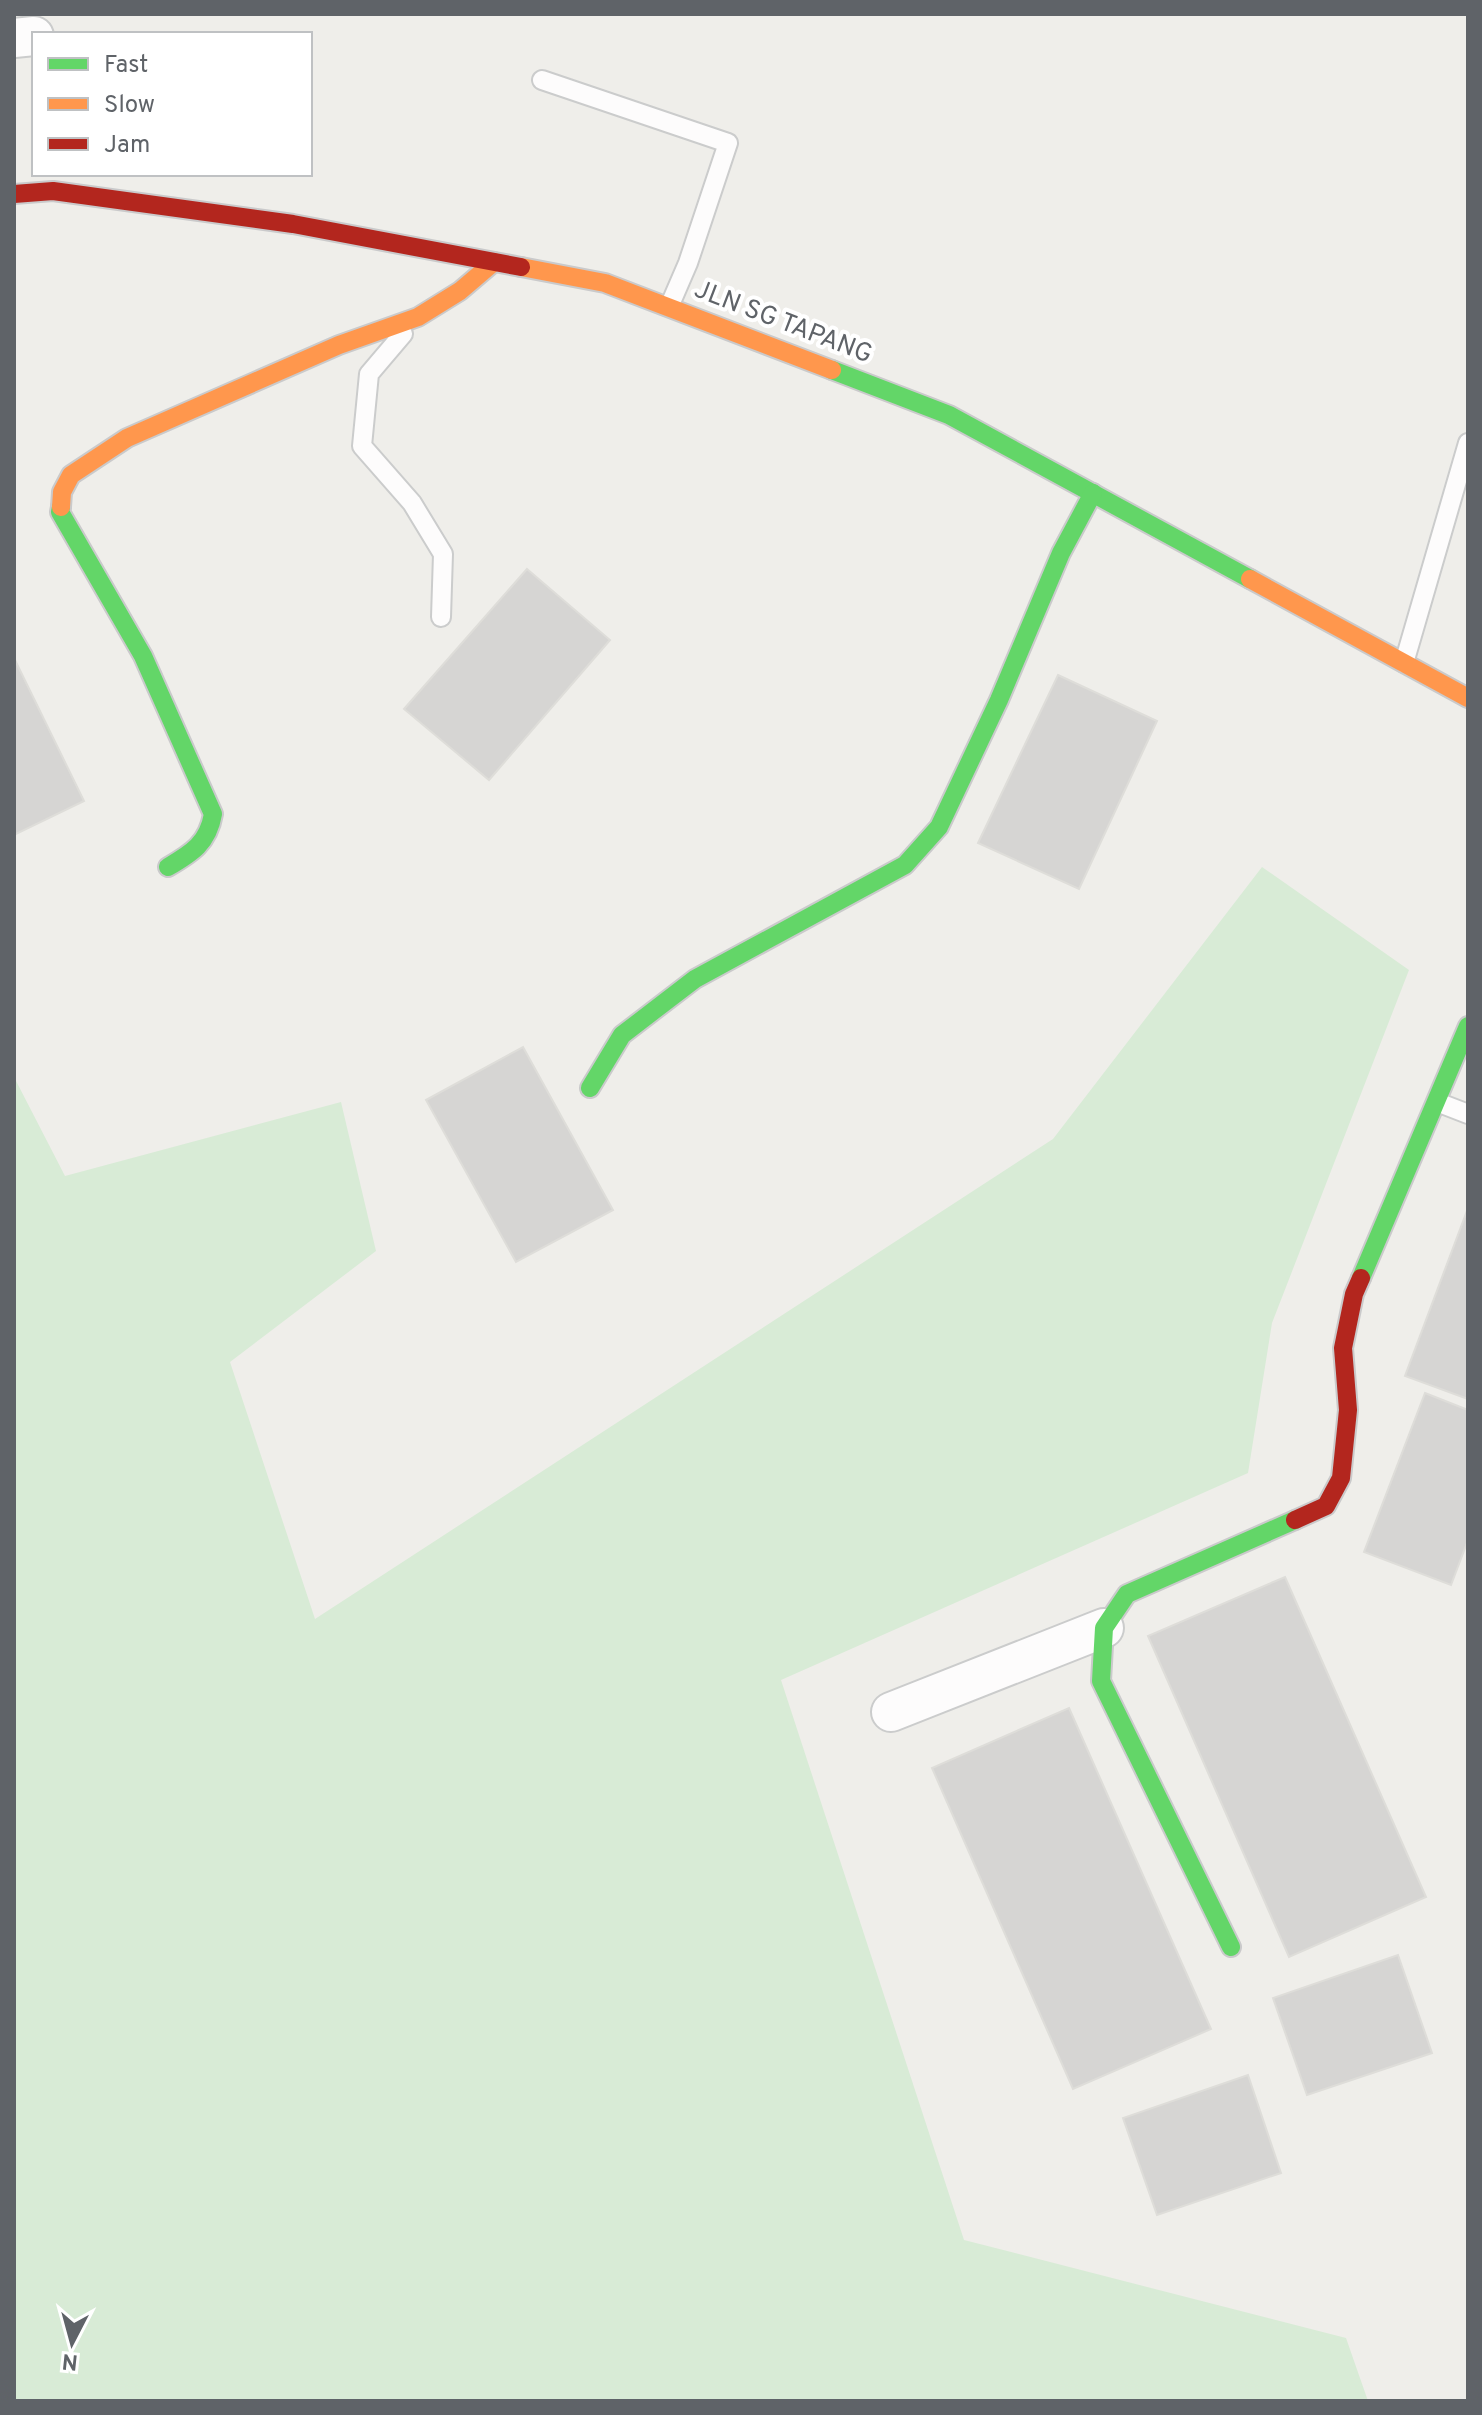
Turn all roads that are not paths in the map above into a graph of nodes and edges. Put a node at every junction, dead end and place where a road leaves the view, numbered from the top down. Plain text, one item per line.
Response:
1 (542, 80) dead end
2 (14, 194) edge
3 (494, 262) junction
4 (669, 307) junction
5 (418, 317) junction
6 (1468, 443) edge
7 (1093, 493) junction
8 (441, 617) dead end
9 (1404, 663) junction
10 (1468, 698) edge
11 (168, 867) dead end
12 (1468, 1026) edge
13 (590, 1088) dead end
14 (1437, 1102) junction
15 (1468, 1114) edge
16 (1104, 1628) junction
17 (891, 1712) dead end
18 (1231, 1947) dead end

1 - 4 lane
2 - 3 street, JLN SG TAPANG
3 - 4 street, JLN SG TAPANG
3 - 5 street
4 - 7 street, JLN SG TAPANG
5 - 8 lane
5 - 11 street
6 - 9 lane
7 - 9 street, JLN SG TAPANG
7 - 13 street
9 - 10 street, JLN SG TAPANG
12 - 14 street
14 - 15 lane
14 - 16 street
16 - 17 street
16 - 18 street

